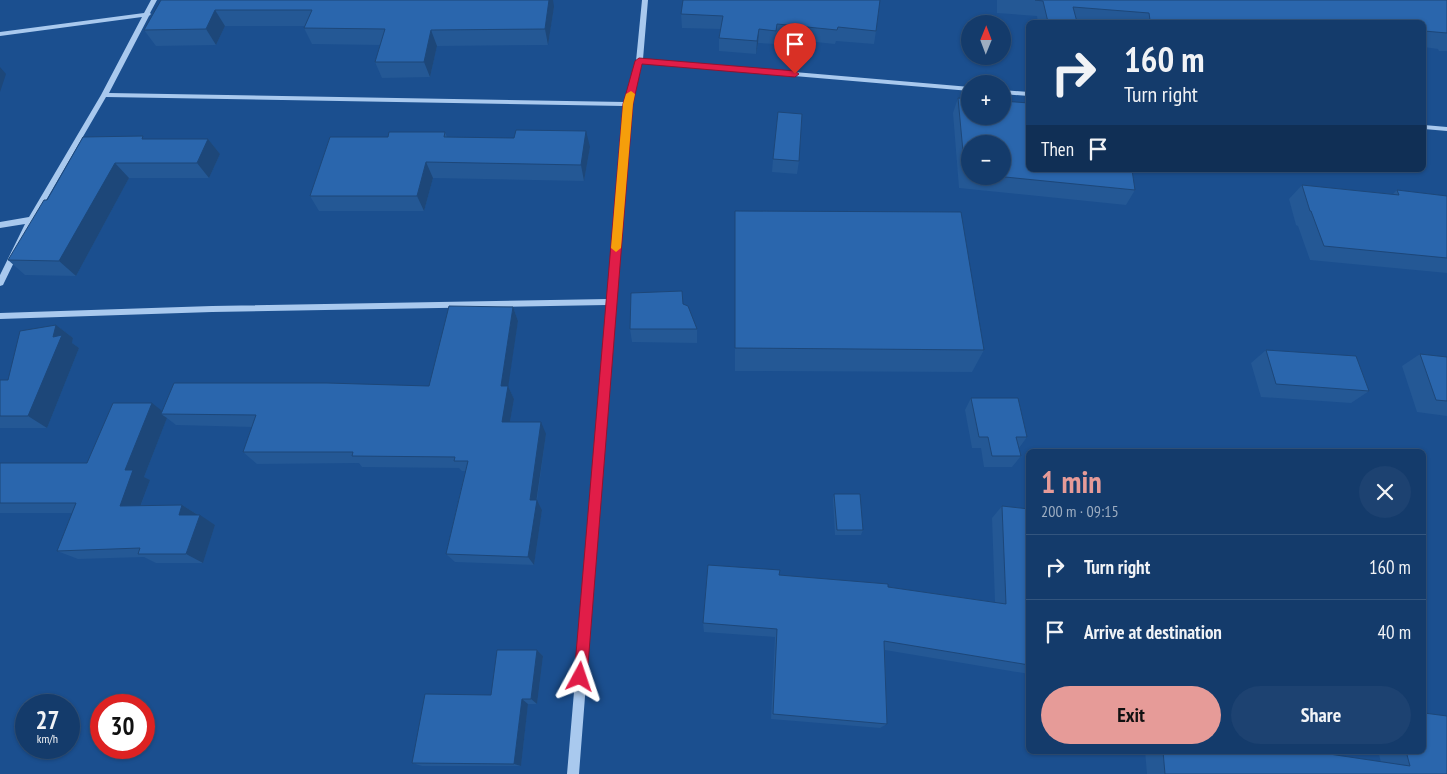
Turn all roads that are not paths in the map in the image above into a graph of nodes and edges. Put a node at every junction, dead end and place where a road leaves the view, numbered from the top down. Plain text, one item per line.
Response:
1 (154, 0) edge
2 (645, 0) edge
3 (148, 14) junction
4 (0, 34) edge
5 (639, 61) junction
6 (961, 88) edge
7 (1011, 93) edge
8 (1026, 94) edge
9 (104, 95) junction
10 (628, 104) junction
11 (1426, 127) edge
12 (1447, 129) edge
13 (31, 220) junction
14 (0, 225) edge
15 (0, 283) edge
16 (611, 302) junction
17 (0, 316) edge
18 (573, 774) edge

1 - 3 street
2 - 5 street
3 - 4 street
3 - 9 street
5 - 6 street
5 - 10 street
7 - 8 street
9 - 10 street
9 - 13 street
10 - 16 street
11 - 12 street
13 - 14 street
13 - 15 street
16 - 17 street
16 - 18 street

